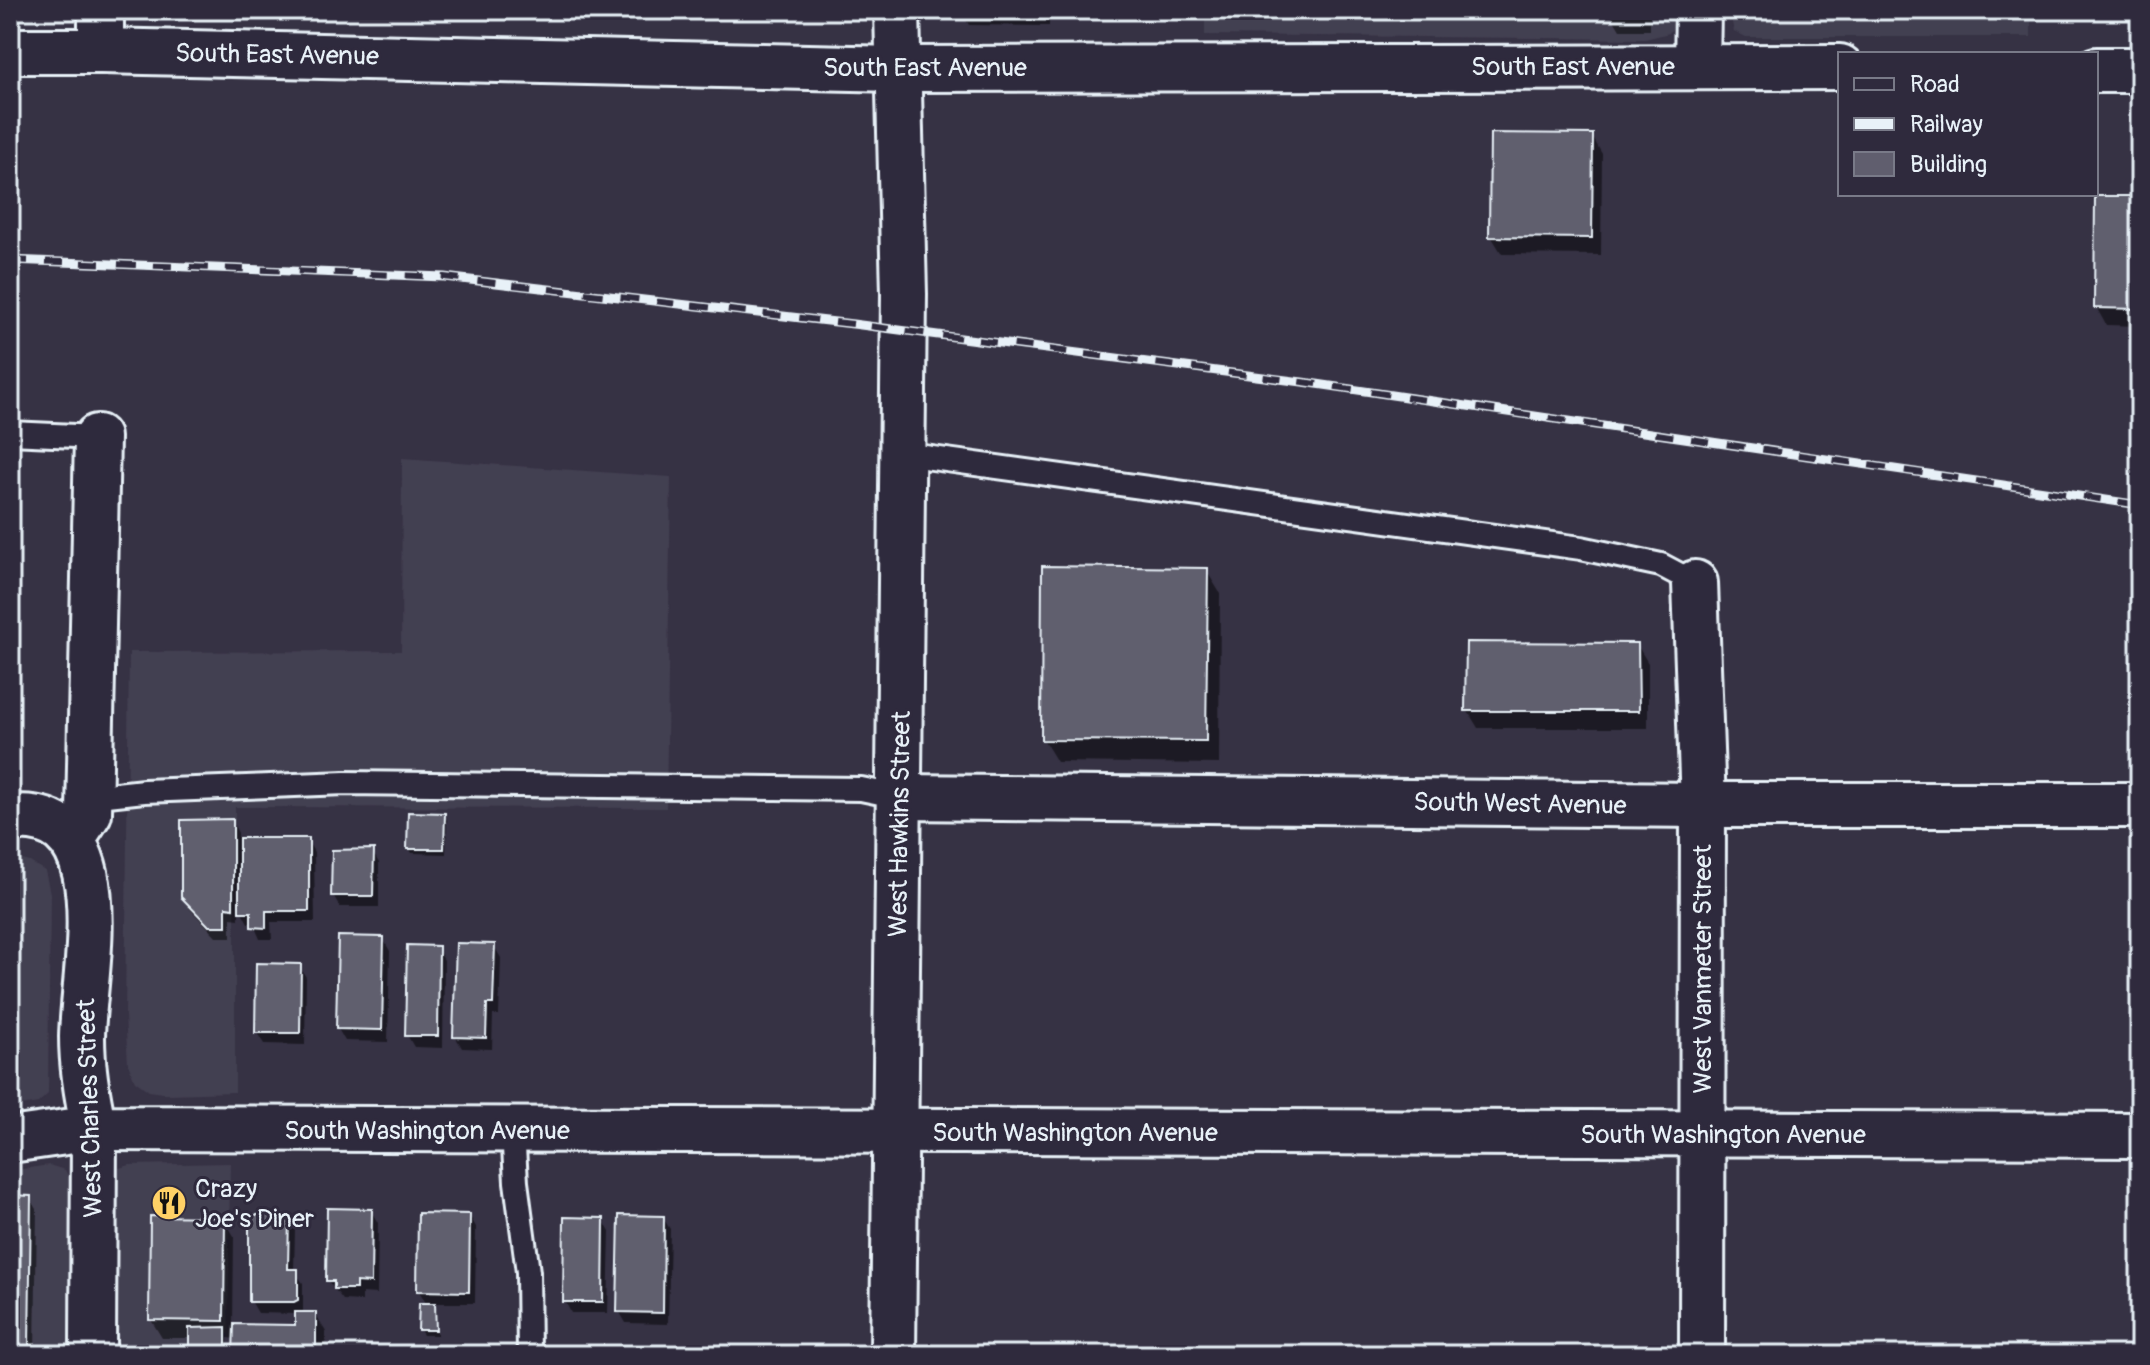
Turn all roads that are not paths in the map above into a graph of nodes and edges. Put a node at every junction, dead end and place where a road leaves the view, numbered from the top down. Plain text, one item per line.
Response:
1 (897, 10) edge
2 (1698, 10) edge
3 (101, 30) edge
4 (10, 51) edge
5 (1697, 66) junction
6 (1838, 67) edge
7 (897, 69) junction
8 (2098, 70) edge
9 (2140, 70) edge
10 (10, 433) edge
11 (97, 437) joint
12 (903, 454) junction
13 (1695, 583) joint
14 (89, 797) junction
15 (900, 797) junction
16 (1703, 805) junction
17 (2140, 805) edge
18 (10, 818) edge
19 (72, 839) junction
20 (94, 1128) junction
21 (513, 1130) junction
22 (894, 1131) junction
23 (1702, 1134) junction
24 (2140, 1135) edge
25 (10, 1140) edge
26 (93, 1355) edge
27 (529, 1355) edge
28 (893, 1355) edge
29 (1702, 1355) edge

1 - 7 main road, West Hawkins Street
2 - 5 main road
3 - 4 main road, South East Avenue
3 - 7 main road, South East Avenue
5 - 6 main road, South East Avenue
5 - 7 main road, South East Avenue
7 - 12 main road, West Hawkins Street
8 - 9 main road
10 - 11 lane
11 - 14 main road
12 - 13 lane
12 - 15 main road, West Hawkins Street
13 - 16 main road, West Vanmeter Street
14 - 15 lane
14 - 19 main road
15 - 16 main road, South West Avenue
15 - 22 main road, West Hawkins Street
16 - 17 main road, South West Avenue
16 - 23 main road, West Vanmeter Street
18 - 19 main road
19 - 20 main road, West Charles Street
20 - 21 main road, South Washington Avenue
20 - 25 main road, South Washington Avenue
20 - 26 main road, West Charles Street
21 - 22 main road, South Washington Avenue
21 - 27 lane
22 - 23 main road, South Washington Avenue
22 - 28 main road, West Hawkins Street
23 - 24 main road, South Washington Avenue
23 - 29 main road, West Vanmeter Street

